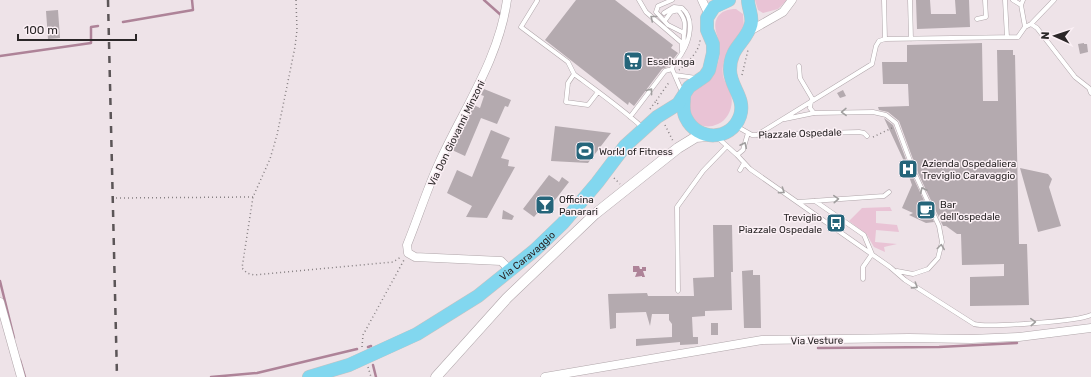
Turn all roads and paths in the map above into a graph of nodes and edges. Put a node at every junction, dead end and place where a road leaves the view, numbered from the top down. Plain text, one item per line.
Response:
1 (296, 0) edge
2 (507, 0) edge
3 (638, 0) edge
4 (672, 0) edge
5 (702, 0) edge
6 (792, 0) edge
7 (884, 0) edge
8 (910, 0) edge
9 (985, 0) edge
10 (1005, 0) edge
11 (1014, 0) edge
12 (1023, 0) edge
13 (1054, 0) edge
14 (536, 1) dead end
15 (724, 1) edge
16 (1021, 5) junction
17 (749, 8) edge
18 (664, 13) dead end
19 (775, 17) junction
20 (707, 18) junction
21 (977, 19) dead end
22 (666, 20) dead end
23 (1031, 24) junction
24 (1024, 27) junction
25 (748, 32) junction
26 (684, 33) junction
27 (1007, 37) junction
28 (885, 39) junction
29 (911, 39) junction
30 (750, 47) dead end
31 (685, 48) junction
32 (681, 55) junction
33 (799, 66) dead end
34 (672, 69) junction
35 (574, 74) junction
36 (706, 74) junction
37 (675, 75) junction
38 (740, 79) dead end
39 (598, 92) junction
40 (1091, 93) edge
41 (684, 96) junction
42 (656, 101) dead end
43 (812, 101) junction
44 (814, 113) junction
45 (630, 117) junction
46 (779, 121) junction
47 (689, 124) junction
48 (735, 124) junction
49 (897, 125) junction
50 (641, 126) junction
51 (748, 133) junction
52 (757, 135) junction
53 (711, 136) junction
54 (868, 138) joint
55 (727, 146) junction
56 (678, 148) junction
57 (736, 155) junction
58 (744, 163) junction
59 (740, 170) dead end
60 (607, 171) junction
61 (625, 190) junction
62 (889, 192) dead end
63 (253, 197) junction
64 (116, 198) dead end
65 (815, 201) junction
66 (797, 202) junction
67 (408, 253) junction
68 (872, 254) junction
69 (890, 267) junction
70 (511, 271) junction
71 (863, 279) dead end
72 (678, 291) dead end
73 (0, 302) edge
74 (1091, 315) edge
75 (1091, 328) edge
76 (362, 350) dead end
77 (367, 365) dead end
78 (21, 377) edge
79 (309, 377) edge
80 (371, 377) edge
81 (436, 377) edge
82 (545, 377) edge

1 - 63 path
2 - 67 street, Via Don Giovanni Minzoni
32 -> 3 lane
4 - 26 lane
5 - 20 street
6 - 19 street
7 - 28 lane
8 - 29 lane
9 - 21 lane
10 - 27 lane
11 - 16 lane
12 - 16 lane
13 - 23 lane
14 - 35 lane
15 - 17 main road
15 - 20 main road
16 - 24 lane
17 - 19 street
17 - 25 main road
18 - 31 lane
19 - 25 street
20 - 36 main road
22 - 26 lane
23 - 24 lane
23 - 40 lane
24 - 27 lane
25 - 48 main road
26 - 31 lane
27 - 29 lane
28 - 29 lane
28 - 43 lane
30 - 38 path
31 - 32 lane
32 - 34 lane
33 - 43 lane
34 - 37 lane
45 -> 34 lane
35 - 39 lane
35 - 39 lane
36 - 37 lane
36 - 41 main road, Via Caravaggio
37 - 41 lane
39 - 45 lane
41 - 47 main road
41 - 50 main road, Via Caravaggio
42 - 50 path
43 - 44 lane
43 - 46 lane
44 - 46 lane
49 -> 44 lane
45 - 50 lane
46 - 52 lane
47 - 50 main road, Via Caravaggio
47 - 53 main road, Via Caravaggio
47 - 56 street, Via Caravaggio
48 - 51 lane, Piazzale Ospedale
48 - 53 main road, Via Caravaggio
49 - 54 path
69 -> 49 lane
50 - 60 main road, Via Caravaggio
51 - 52 lane, Piazzale Ospedale
57 -> 51 lane
52 - 54 lane, Piazzale Ospedale
53 - 55 lane
53 - 56 street, Via Caravaggio
55 - 57 lane
55 - 72 lane
56 - 61 street, Via Caravaggio
57 - 58 lane
58 - 59 lane
58 -> 66 lane
60 - 61 path
60 - 70 main road, Via Caravaggio
61 - 81 street, Via Caravaggio
65 -> 62 lane
63 - 64 path
63 - 67 path
65 - 66 lane
65 - 68 lane
66 - 68 lane
67 - 70 street
67 - 76 path
68 - 69 lane
68 - 71 lane
69 -> 74 lane
70 - 79 main road, Via Caravaggio
73 - 78 street
75 - 82 street, Via Vesture
77 - 80 path

